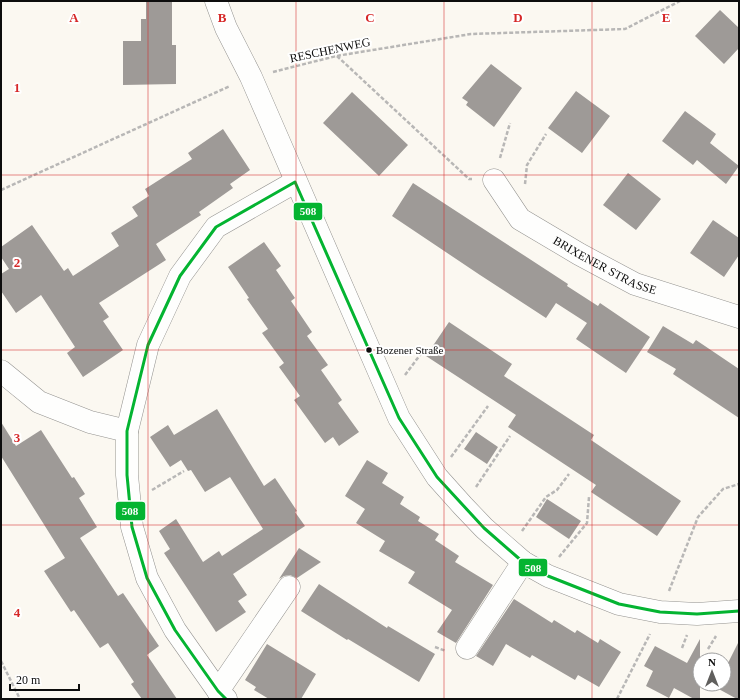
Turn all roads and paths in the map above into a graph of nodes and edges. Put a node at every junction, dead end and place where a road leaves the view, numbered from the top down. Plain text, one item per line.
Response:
1 (216, 1) edge
2 (680, 1) edge
3 (336, 56) junction
4 (251, 77) junction
5 (510, 123) dead end
6 (546, 134) dead end
7 (494, 180) junction
8 (296, 182) junction
9 (1, 190) edge
10 (520, 219) junction
11 (739, 317) edge
12 (426, 347) dead end
13 (1, 372) edge
14 (389, 396) junction
15 (488, 406) dead end
16 (127, 431) junction
17 (510, 436) dead end
18 (184, 471) dead end
19 (569, 474) dead end
20 (437, 477) junction
21 (739, 484) edge
22 (589, 498) dead end
23 (129, 503) junction
24 (463, 506) junction
25 (516, 556) junction
26 (548, 576) junction
27 (289, 587) dead end
28 (739, 611) edge
29 (660, 612) junction
30 (467, 648) dead end
31 (1, 661) edge
32 (222, 695) edge
33 (20, 699) edge
34 (617, 699) edge

1 - 4 street
2 - 3 path, RESCHENWEG
3 - 4 path, RESCHENWEG
3 - 7 path
4 - 8 street
4 - 9 path, RESCHENWEG
5 - 7 path
6 - 10 path
7 - 10 street, BRIXENER STRASSE
8 - 14 street
8 - 16 street
10 - 11 street, BRIXENER STRASSE
12 - 14 path
13 - 16 street
14 - 20 street
15 - 20 path
16 - 23 street
17 - 24 path
18 - 23 path
19 - 25 path
20 - 24 street
21 - 29 path
22 - 26 path
23 - 32 street
24 - 25 street
25 - 26 street
25 - 30 street
26 - 29 street
27 - 32 street
28 - 29 street
29 - 34 path
31 - 33 path

